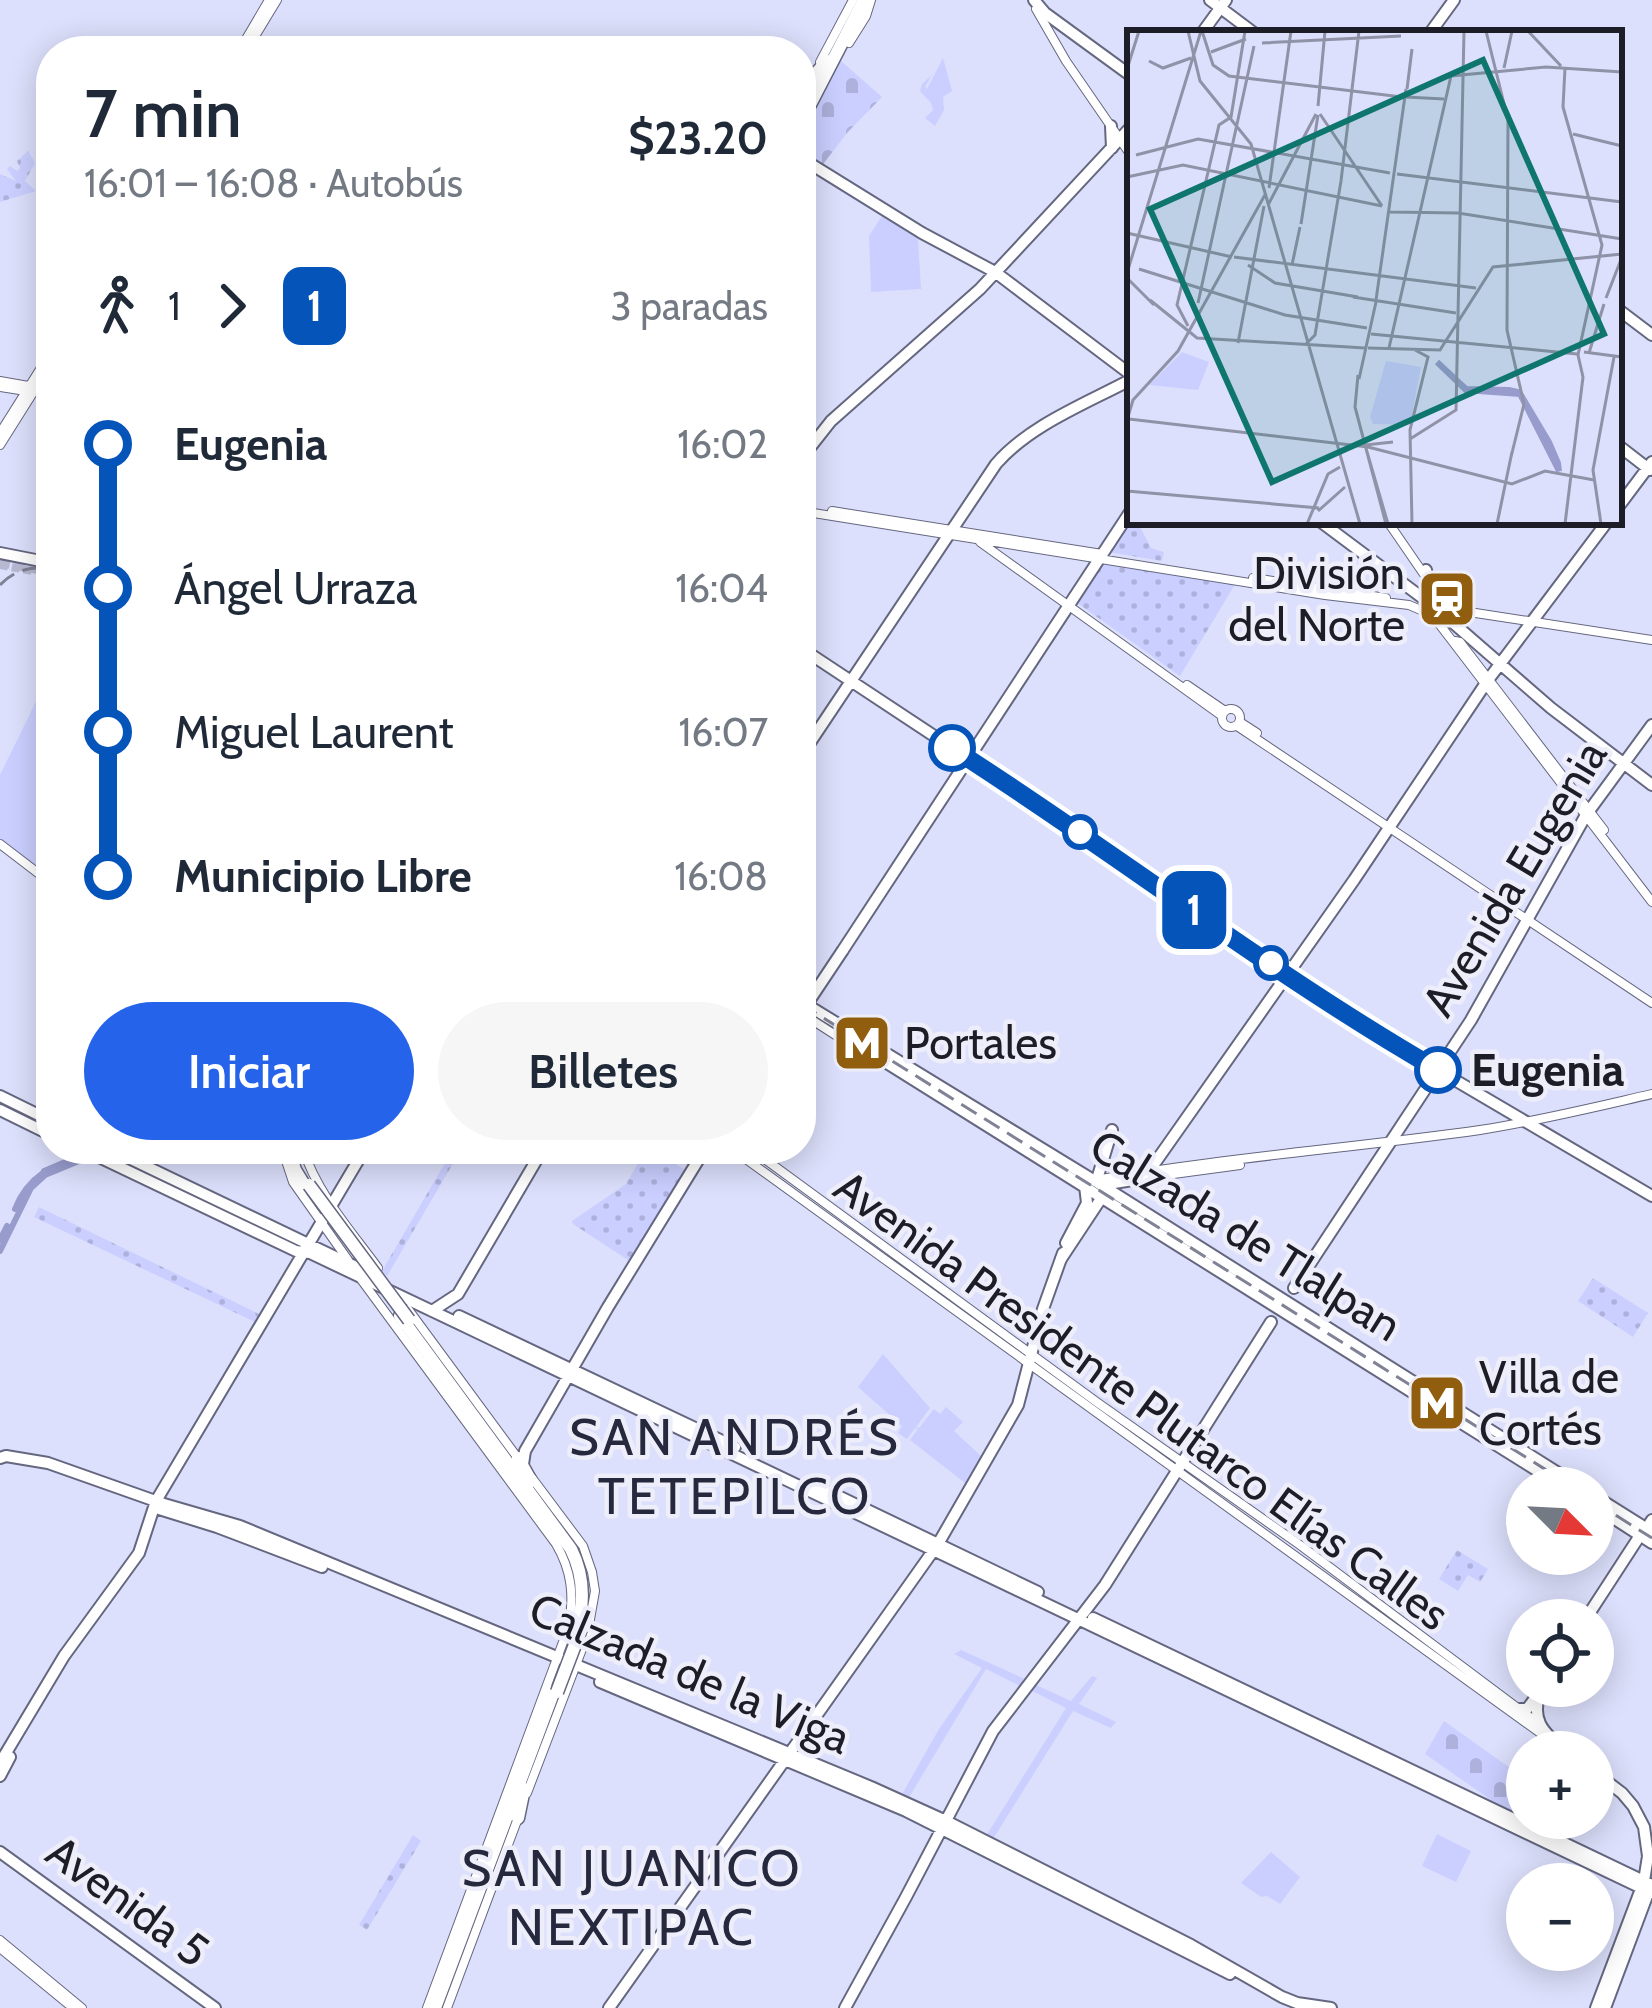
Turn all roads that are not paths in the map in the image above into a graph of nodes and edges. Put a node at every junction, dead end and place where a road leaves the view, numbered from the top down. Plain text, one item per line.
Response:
1 (273, 0) edge
2 (863, 0) edge
3 (1034, 0) edge
4 (1454, 0) edge
5 (1219, 3) edge
6 (1045, 17) junction
7 (1434, 28) edge
8 (1204, 30) edge
9 (1250, 30) edge
10 (252, 36) edge
11 (828, 60) junction
12 (816, 65) edge
13 (816, 70) edge
14 (1127, 73) edge
15 (816, 85) edge
16 (816, 90) edge
17 (816, 106) edge
18 (1111, 126) joint
19 (1124, 142) edge
20 (816, 167) edge
21 (994, 274) junction
22 (1622, 312) edge
23 (1652, 335) edge
24 (1127, 375) edge
25 (1127, 379) edge
26 (36, 382) edge
27 (0, 384) edge
28 (32, 389) junction
29 (36, 390) edge
30 (3, 434) edge
31 (816, 440) edge
32 (0, 446) edge
33 (1622, 448) edge
34 (1650, 467) edge
35 (1622, 502) edge
36 (816, 511) edge
37 (1127, 517) edge
38 (1329, 525) edge
39 (1329, 525) edge
40 (1395, 525) edge
41 (1604, 525) edge
42 (946, 532) junction
43 (985, 540) junction
44 (0, 553) edge
45 (1101, 556) junction
46 (36, 566) edge
47 (1426, 573) junction
48 (1432, 598) junction
49 (1069, 604) junction
50 (1456, 618) junction
51 (1531, 623) junction
52 (1652, 642) edge
53 (816, 658) edge
54 (1501, 661) junction
55 (849, 680) junction
56 (1486, 682) junction
57 (1224, 713) junction
58 (1238, 724) junction
59 (1652, 725) edge
60 (816, 730) edge
61 (969, 759) junction
62 (1625, 762) junction
63 (1652, 782) edge
64 (1587, 813) junction
65 (1390, 825) junction
66 (0, 846) edge
67 (36, 874) edge
68 (1652, 898) edge
69 (1528, 918) junction
70 (1287, 975) junction
71 (816, 987) edge
72 (1652, 1000) edge
73 (816, 1014) edge
74 (1438, 1070) junction
75 (0, 1096) edge
76 (1652, 1096) edge
77 (12, 1110) edge
78 (1530, 1123) junction
79 (1112, 1130) dead end
80 (1389, 1143) junction
81 (115, 1164) edge
82 (139, 1164) edge
83 (293, 1164) edge
84 (305, 1164) edge
85 (355, 1164) edge
86 (532, 1164) edge
87 (696, 1164) edge
88 (753, 1164) edge
89 (771, 1164) edge
90 (1146, 1174) junction
91 (1168, 1174) junction
92 (308, 1186) junction
93 (1098, 1191) junction
94 (1652, 1196) edge
95 (332, 1204) junction
96 (322, 1221) junction
97 (302, 1247) junction
98 (1063, 1253) junction
99 (339, 1254) junction
100 (351, 1264) junction
101 (359, 1276) junction
102 (389, 1283) junction
103 (1294, 1288) dead end
104 (398, 1295) junction
105 (436, 1309) junction
106 (405, 1318) junction
107 (1271, 1322) dead end
108 (1031, 1359) junction
109 (569, 1372) junction
110 (445, 1377) junction
111 (454, 1406) junction
112 (0, 1458) edge
113 (520, 1461) junction
114 (1180, 1466) junction
115 (1532, 1467) edge
116 (1548, 1467) edge
117 (508, 1479) junction
118 (539, 1500) junction
119 (1614, 1506) edge
120 (158, 1508) junction
121 (1614, 1520) edge
122 (1651, 1525) edge
123 (1644, 1541) edge
124 (936, 1547) junction
125 (1603, 1599) edge
126 (1082, 1616) junction
127 (556, 1660) junction
128 (61, 1666) junction
129 (575, 1667) junction
130 (1242, 1698) junction
131 (1529, 1707) edge
132 (1536, 1707) edge
133 (1520, 1709) junction
134 (1292, 1713) junction
135 (1540, 1724) junction
136 (1539, 1731) edge
137 (1545, 1731) edge
138 (1550, 1731) edge
139 (787, 1757) junction
140 (1, 1769) edge
141 (522, 1781) junction
142 (1614, 1782) edge
143 (1614, 1785) edge
144 (500, 1814) junction
145 (518, 1818) junction
146 (944, 1825) junction
147 (1652, 1830) edge
148 (2, 1859) edge
149 (1649, 1886) edge
150 (0, 1944) edge
151 (1206, 1957) junction
152 (73, 2008) edge
153 (82, 2008) edge
154 (203, 2008) edge
155 (215, 2008) edge
156 (437, 2008) edge
157 (609, 2008) edge
158 (844, 2008) edge
159 (1297, 2008) edge
160 (1331, 2008) edge
161 (1600, 2008) edge

1 - 10 main road
2 - 11 highway
2 - 12 main road
2 - 16 highway
2 - 17 main road
3 - 6 main road
4 - 7 main road
5 - 8 main road
5 - 9 main road
6 - 14 main road
6 - 18 main road
6 - 19 main road
11 - 13 highway
11 - 15 highway
18 - 19 main road
19 - 21 main road
20 - 21 main road
21 - 24 main road
21 - 31 main road
22 - 23 main road
25 - 42 main road
26 - 28 main road
27 - 28 main road
28 - 29 main road
28 - 30 main road
30 - 32 main road
33 - 34 main road
34 - 35 main road
36 - 42 main road
37 - 45 main road
38 - 48 main road
39 - 50 main road
40 - 47 main road
41 - 51 main road
42 - 43 main road
42 - 55 main road
43 - 45 main road
43 - 49 main road
44 - 46 main road
45 - 49 main road
45 - 50 main road
47 - 48 main road
47 - 50 main road
48 - 50 main road
49 - 57 main road
49 - 61 main road
50 - 51 main road
50 - 54 main road
50 - 56 main road
51 - 52 main road
51 - 52 main road
51 - 54 main road
53 - 55 main road
54 - 56 main road
54 - 62 main road
55 - 60 main road
55 - 61 main road
56 - 64 main road
56 - 65 main road
57 - 58 main road
57 - 58 main road
58 - 65 main road
59 - 62 main road, Avenida Eugenia
61 - 70 main road
61 - 71 main road, bridge
62 - 63 main road
62 - 64 main road, Avenida Eugenia
64 - 68 main road
64 - 68 main road
64 - 69 main road, Avenida Eugenia
65 - 69 main road
65 - 70 main road
66 - 67 main road
69 - 72 main road
69 - 74 main road, Avenida Eugenia
70 - 74 main road
70 - 90 main road
73 - 93 main road, Calzada de Tlalpan
74 - 78 main road
74 - 80 main road, Avenida Eugenia
75 - 77 main road
76 - 78 main road
78 - 80 main road
78 - 94 main road
79 - 93 main road
80 - 90 main road
80 - 91 main road
80 - 103 main road, Avenida Eugenia
81 - 97 main road
82 - 97 main road
83 - 92 highway
84 - 92 main road
85 - 95 main road
86 - 105 main road
87 - 109 main road
88 - 108 main road, Avenida Presidente Plutarco Elías Calles
89 - 108 main road, Avenida Presidente Plutarco Elías Calles
90 - 91 main road
90 - 93 main road
91 - 93 main road
92 - 95 main road
92 - 96 main road
92 - 106 highway, bridge
93 - 98 main road
93 - 98 main road
93 - 115 main road, Calzada de Tlalpan
93 - 116 main road, Calzada de Tlalpan
95 - 96 main road
95 - 102 main road
96 - 97 main road
96 - 99 main road
97 - 99 main road
97 - 101 main road
97 - 120 main road
98 - 108 main road
99 - 100 main road
100 - 101 main road
100 - 102 main road
101 - 104 main road
101 - 111 main road
102 - 104 main road
102 - 105 main road
104 - 105 main road
104 - 113 main road
105 - 109 main road
106 - 110 highway
106 - 118 highway
107 - 114 main road
108 - 114 main road, Avenida Presidente Plutarco Elías Calles
108 - 124 main road
109 - 113 main road
109 - 124 main road
110 - 111 highway
110 - 118 highway
111 - 117 main road
112 - 120 main road, Calzada de la Viga
113 - 118 highway
113 - 129 main road
114 - 126 main road
114 - 133 main road, Avenida Presidente Plutarco Elías Calles
114 - 136 main road, Avenida Presidente Plutarco Elías Calles
117 - 118 highway
117 - 127 main road
118 - 141 highway, bridge
119 - 122 main road
120 - 127 main road, Calzada de la Viga
120 - 128 main road
121 - 123 main road
123 - 125 main road
124 - 126 main road
124 - 139 main road
126 - 130 main road
126 - 134 main road
126 - 146 main road
127 - 129 main road, Calzada de la Viga
127 - 129 main road
127 - 144 main road
128 - 140 main road
128 - 140 main road
129 - 139 main road, Calzada de la Viga
129 - 145 main road
130 - 134 main road
130 - 149 main road
131 - 133 main road
132 - 135 main road
133 - 135 main road, Avenida Presidente Plutarco Elías Calles
134 - 149 main road
135 - 137 main road
135 - 138 main road, Avenida Presidente Plutarco Elías Calles
139 - 146 main road, Calzada de la Viga
139 - 157 main road
141 - 144 highway
141 - 145 highway
141 - 156 highway
142 - 147 main road
143 - 149 main road
144 - 156 main road
145 - 156 main road
146 - 151 main road, Calzada de la Viga
146 - 158 main road
148 - 154 main road, Avenida 5
148 - 155 main road, Avenida 5
149 - 161 main road
150 - 152 main road
150 - 153 main road
151 - 159 main road, Calzada de la Viga
151 - 160 main road, Calzada de la Viga

